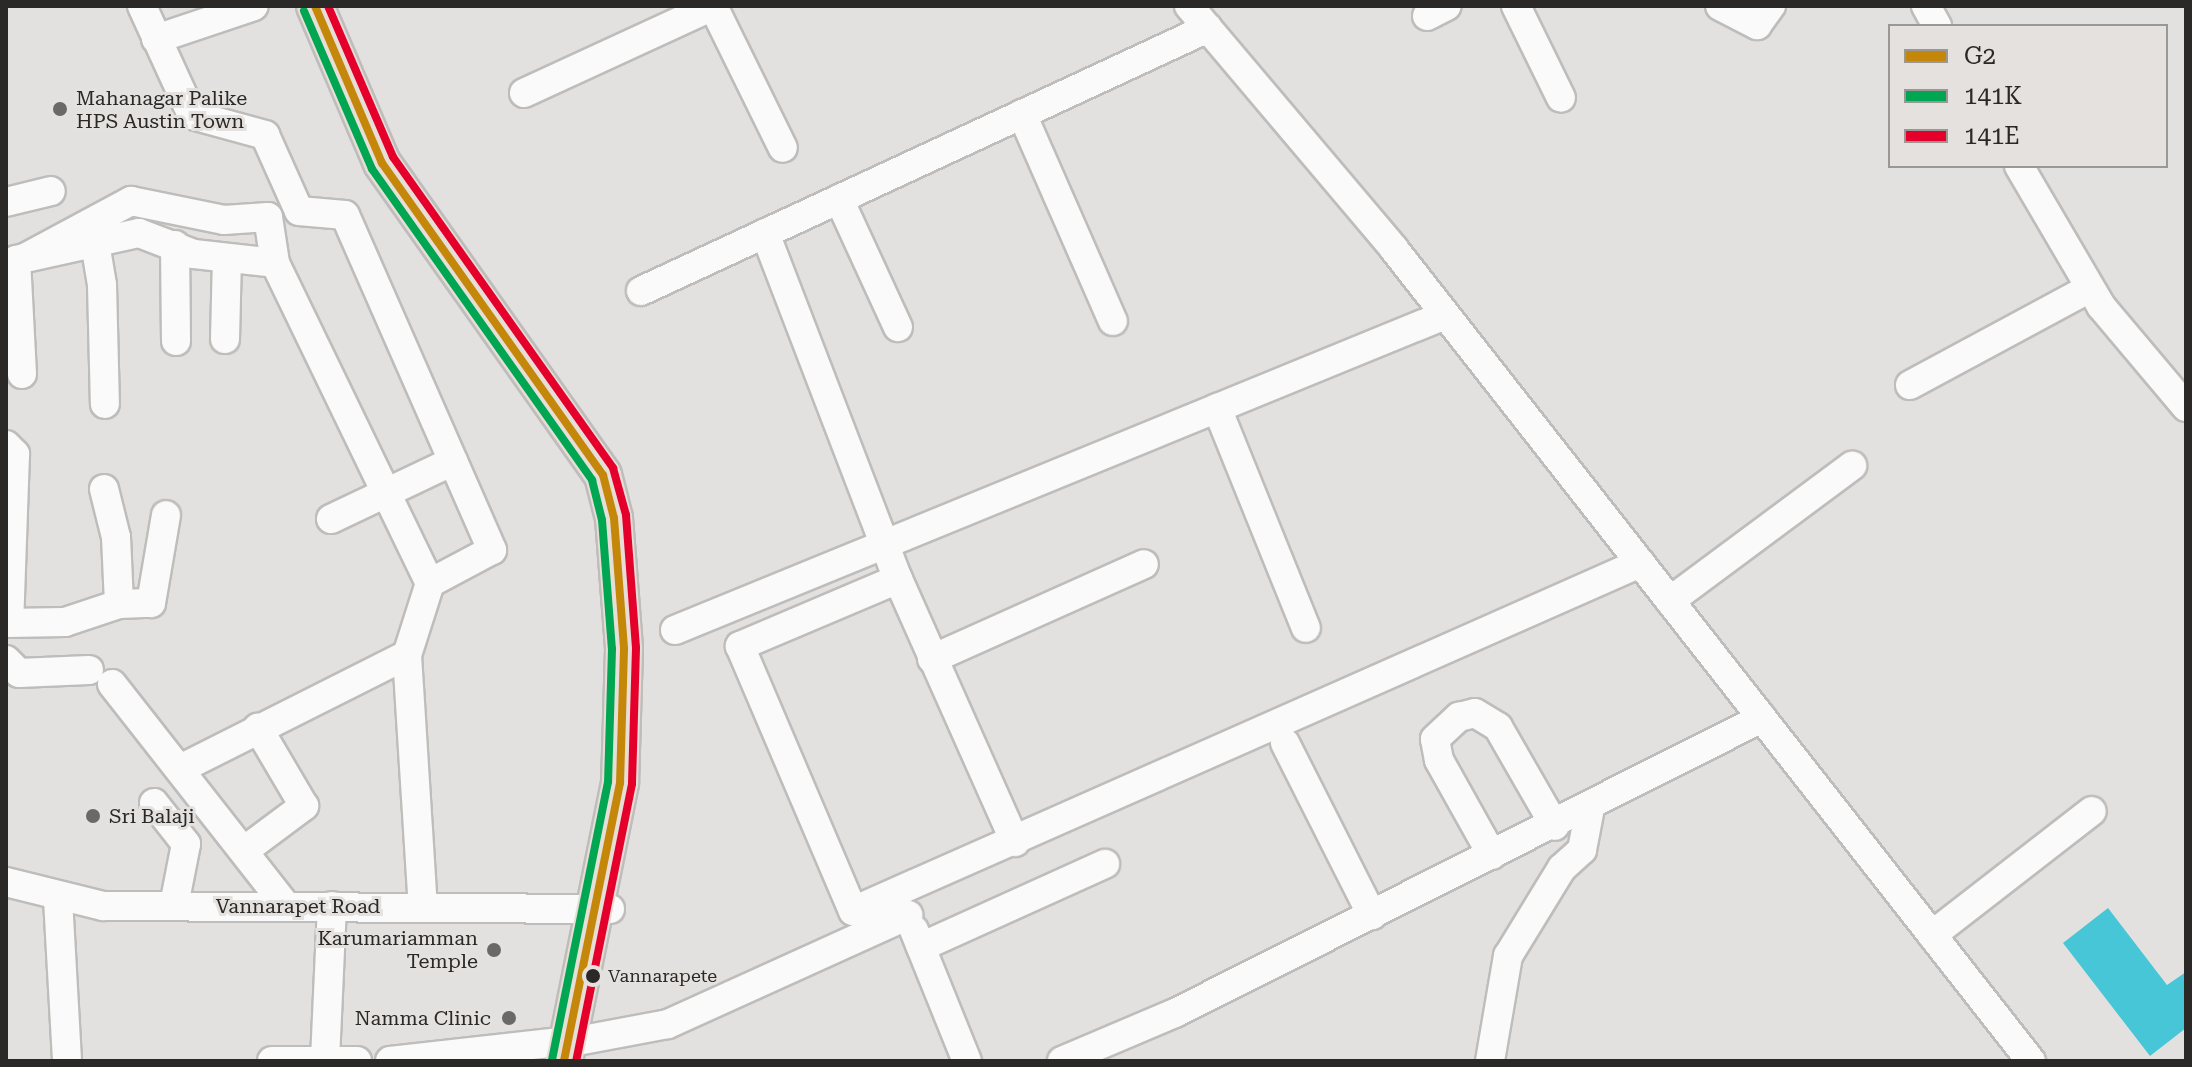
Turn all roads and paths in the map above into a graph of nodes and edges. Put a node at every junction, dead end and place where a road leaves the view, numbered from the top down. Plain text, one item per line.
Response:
1 (142, 6) edge
2 (254, 6) edge
3 (315, 6) edge
4 (339, 6) edge
5 (713, 6) edge
6 (1189, 6) edge
7 (1516, 6) edge
8 (1720, 6) edge
9 (1771, 6) edge
10 (1926, 6) edge
11 (1936, 24) edge
12 (1208, 28) junction
13 (156, 39) junction
14 (524, 93) dead end
15 (1561, 98) dead end
16 (1022, 114) junction
17 (783, 148) dead end
18 (2020, 168) edge
19 (51, 191) dead end
20 (839, 199) junction
21 (6, 202) edge
22 (94, 232) junction
23 (765, 233) junction
24 (175, 245) junction
25 (227, 259) junction
26 (275, 263) junction
27 (11, 264) edge
28 (2090, 288) junction
29 (641, 291) dead end
30 (1445, 315) junction
31 (1113, 321) dead end
32 (898, 327) dead end
33 (225, 339) dead end
34 (176, 341) dead end
35 (22, 374) dead end
36 (1910, 385) dead end
37 (105, 404) dead end
38 (2186, 407) edge
39 (1217, 408) junction
40 (6, 445) edge
41 (453, 461) junction
42 (1852, 466) dead end
43 (104, 489) dead end
44 (386, 494) junction
45 (166, 515) dead end
46 (331, 519) dead end
47 (883, 544) junction
48 (1640, 563) junction
49 (1144, 564) dead end
50 (898, 579) junction
51 (430, 583) junction
52 (1670, 601) junction
53 (119, 604) junction
54 (8, 623) edge
55 (1306, 628) dead end
56 (675, 630) dead end
57 (407, 655) junction
58 (932, 659) junction
59 (6, 660) edge
60 (1762, 718) junction
61 (258, 728) junction
62 (1285, 743) dead end
63 (180, 769) junction
64 (154, 803) dead end
65 (1590, 808) junction
66 (2092, 811) dead end
67 (1555, 826) junction
68 (1015, 842) junction
69 (245, 850) junction
70 (1492, 855) junction
71 (1105, 864) dead end
72 (6, 882) edge
73 (58, 899) junction
74 (904, 903) junction
75 (174, 905) junction
76 (286, 906) junction
77 (332, 906) junction
78 (423, 907) junction
79 (602, 908) junction
80 (1372, 915) junction
81 (1932, 935) junction
82 (921, 947) junction
83 (573, 1051) edge
84 (325, 1060) edge
85 (67, 1061) edge
86 (272, 1061) edge
87 (357, 1061) edge
88 (393, 1061) edge
89 (967, 1061) edge
90 (1062, 1061) edge
91 (1490, 1061) edge
92 (2031, 1061) edge

1 - 13 street
2 - 13 street
3 - 79 main road
4 - 79 main road
5 - 14 street
5 - 17 street
6 - 12 street
7 - 15 street
8 - 9 street
10 - 11 street
12 - 16 street
12 - 30 street
13 - 41 street
16 - 20 street
16 - 31 street
18 - 28 street
19 - 21 street
20 - 23 street
20 - 32 street
22 - 24 street
22 - 26 street
22 - 27 street
22 - 37 street
23 - 29 street
23 - 47 street
24 - 25 street
24 - 34 street
25 - 26 street
25 - 33 street
26 - 44 street
27 - 35 street
28 - 36 street
28 - 38 street
30 - 39 street
30 - 48 street
39 - 47 street
39 - 55 street
40 - 54 street
41 - 44 street
41 - 51 street
42 - 52 street
43 - 53 street
44 - 46 street
44 - 51 street
45 - 53 street
47 - 50 street
47 - 56 street
48 - 52 street
48 - 68 street
49 - 58 street
50 - 58 street
50 - 74 street
51 - 57 street
52 - 60 street
53 - 54 street
57 - 61 street
57 - 78 street
58 - 68 street
59 - 63 street
60 - 65 street
60 - 81 street
61 - 63 street
61 - 69 street
62 - 80 street
63 - 69 street
64 - 75 street
65 - 67 street
65 - 91 street
66 - 81 street
67 - 70 street
67 - 70 street
68 - 74 street
69 - 76 street
70 - 80 street
71 - 82 street
72 - 73 street, Vannarapet Road
73 - 75 street, Vannarapet Road
73 - 85 street
74 - 82 street
74 - 83 street
75 - 76 street, Vannarapet Road
76 - 77 street, Vannarapet Road
77 - 78 street, Vannarapet Road
77 - 84 street
78 - 79 street, Vannarapet Road
79 - 83 main road
80 - 90 street
81 - 92 street
82 - 89 street
83 - 88 street
84 - 86 street
84 - 87 street

